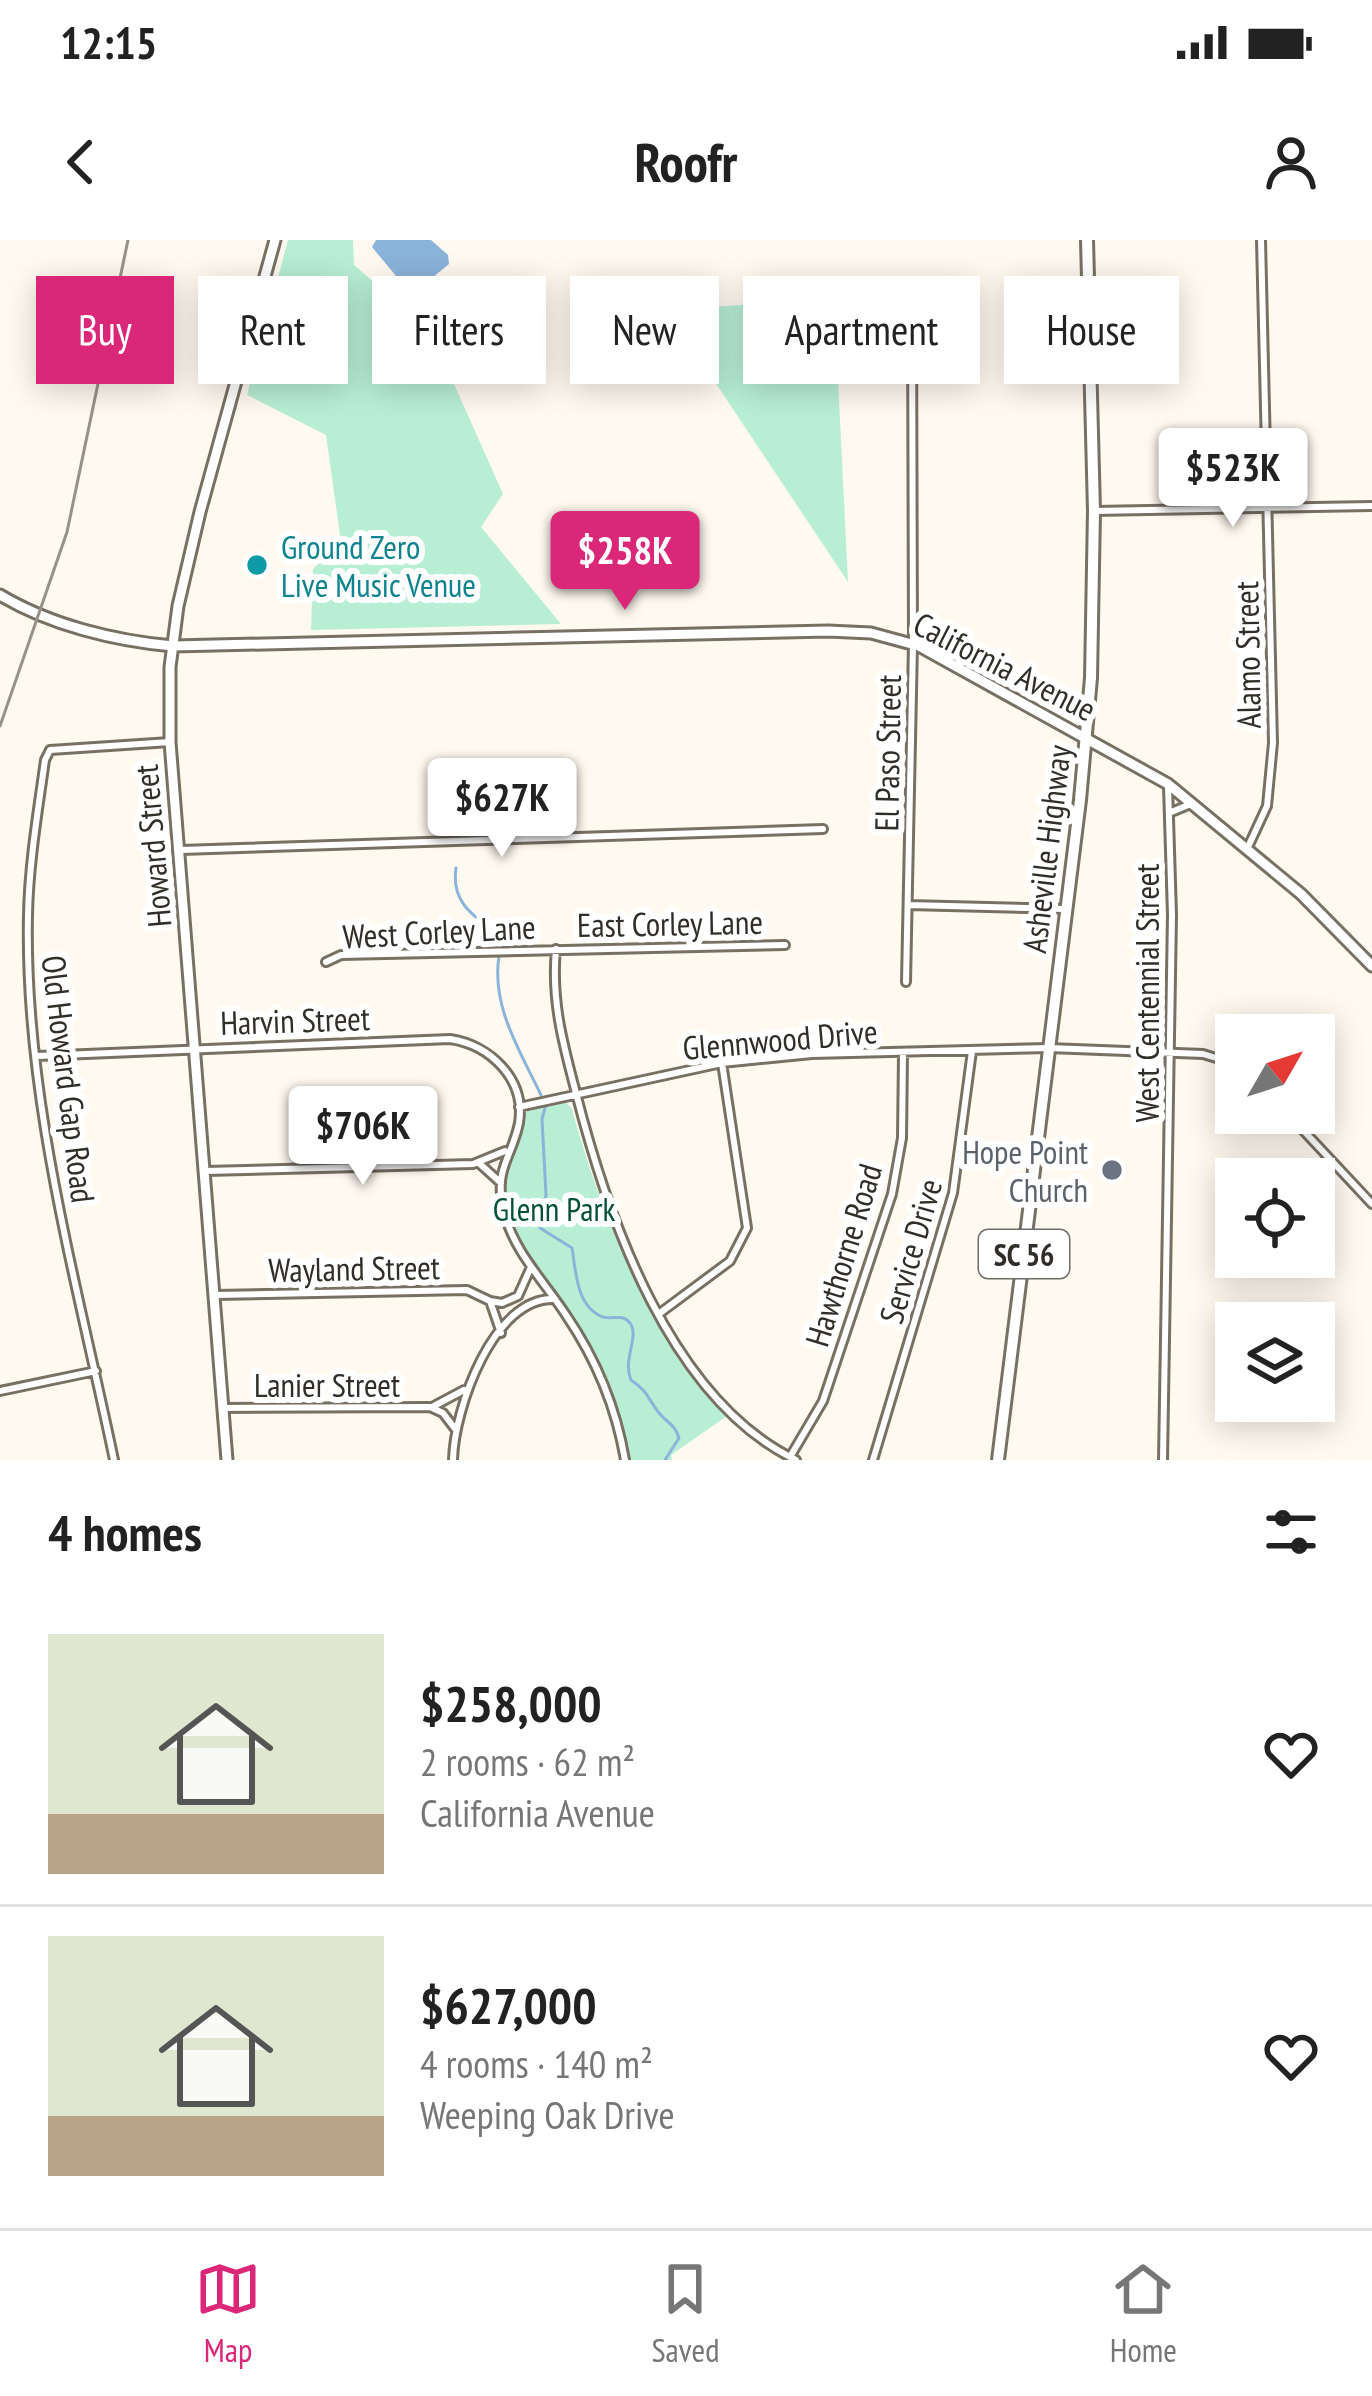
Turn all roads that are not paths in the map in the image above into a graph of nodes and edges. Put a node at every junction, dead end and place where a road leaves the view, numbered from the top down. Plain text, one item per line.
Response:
1 (275, 240) edge
2 (1087, 240) edge
3 (1261, 240) edge
4 (911, 384) edge
5 (1372, 506) edge
6 (1267, 508) junction
7 (1094, 511) junction
8 (0, 595) edge
9 (913, 644) junction
10 (173, 646) junction
11 (1086, 738) junction
12 (170, 742) junction
13 (1168, 784) junction
14 (1195, 803) junction
15 (1169, 813) junction
16 (823, 829) dead end
17 (1248, 848) junction
18 (181, 850) junction
19 (908, 904) junction
20 (1065, 909) junction
21 (785, 945) dead end
22 (556, 949) junction
23 (326, 962) dead end
24 (1372, 966) edge
25 (906, 982) dead end
26 (196, 1047) junction
27 (1049, 1048) junction
28 (973, 1051) junction
29 (903, 1053) junction
30 (1171, 1054) junction
31 (37, 1056) junction
32 (1215, 1058) edge
33 (722, 1063) junction
34 (576, 1094) junction
35 (519, 1106) junction
36 (1308, 1134) edge
37 (508, 1149) junction
38 (477, 1163) junction
39 (206, 1171) junction
40 (501, 1184) junction
41 (1371, 1199) edge
42 (531, 1267) junction
43 (215, 1295) junction
44 (555, 1298) junction
45 (490, 1301) junction
46 (660, 1313) junction
47 (501, 1333) junction
48 (95, 1371) junction
49 (469, 1384) junction
50 (0, 1391) edge
51 (430, 1407) junction
52 (223, 1408) junction
53 (456, 1430) junction
54 (792, 1459) edge
55 (114, 1460) edge
56 (227, 1460) edge
57 (453, 1460) edge
58 (625, 1460) edge
59 (873, 1460) edge
60 (998, 1460) edge
61 (1163, 1460) edge

1 - 10 main road, Howard Street
2 - 7 main road, Asheville Highway / SC 56
3 - 6 street, Alamo Street
4 - 9 street, El Paso Street
5 - 6 street
6 - 7 street
6 - 17 street, Alamo Street
7 - 11 main road, Asheville Highway / SC 56
8 - 10 main road, California Avenue
9 - 10 main road, California Avenue
9 - 11 main road, California Avenue
9 - 19 street, El Paso Street
10 - 12 main road, Howard Street
11 - 13 main road, California Avenue
11 - 20 main road, Asheville Highway / SC 56
12 - 18 main road, Howard Street
12 - 31 street, Old Howard Gap Road
13 - 14 main road, California Avenue
13 - 15 street, West Centennial Street
14 - 15 street
14 - 17 main road, California Avenue
15 - 30 street, West Centennial Street
16 - 18 street
17 - 24 main road, California Avenue
18 - 26 main road, Howard Street
19 - 20 street
19 - 25 street, El Paso Street
20 - 27 main road, Asheville Highway / SC 56
21 - 22 street, East Corley Lane
22 - 23 street, West Corley Lane
22 - 34 street
26 - 31 street, Harvin Street
26 - 35 street, Harvin Street
26 - 39 main road, Howard Street
27 - 28 street, Glennwood Drive
27 - 30 street, Glennwood Drive
27 - 60 main road, Asheville Highway / SC 56
28 - 29 street, Glennwood Drive
28 - 59 street, Service Drive
29 - 33 street, Glennwood Drive
29 - 54 street, Hawthorne Road
30 - 32 street, Glennwood Drive
30 - 61 street, West Centennial Street
31 - 48 street, Old Howard Gap Road
33 - 34 street, Glennwood Drive
33 - 46 street
34 - 35 street, Glennwood Drive
34 - 46 street
35 - 37 street
36 - 41 street
37 - 38 street
37 - 40 street
38 - 39 street
38 - 40 street
39 - 43 main road, Howard Street
40 - 42 street
42 - 44 street
42 - 45 street
43 - 45 street, Wayland Street
43 - 52 main road, Howard Street
44 - 47 street
44 - 58 street
45 - 47 street
46 - 54 street
47 - 49 street
48 - 50 street
48 - 55 street, Old Howard Gap Road
49 - 51 street, Lanier Street
49 - 53 street
51 - 52 street, Lanier Street
51 - 53 street, Lanier Street
52 - 56 main road, Howard Street
53 - 57 street

